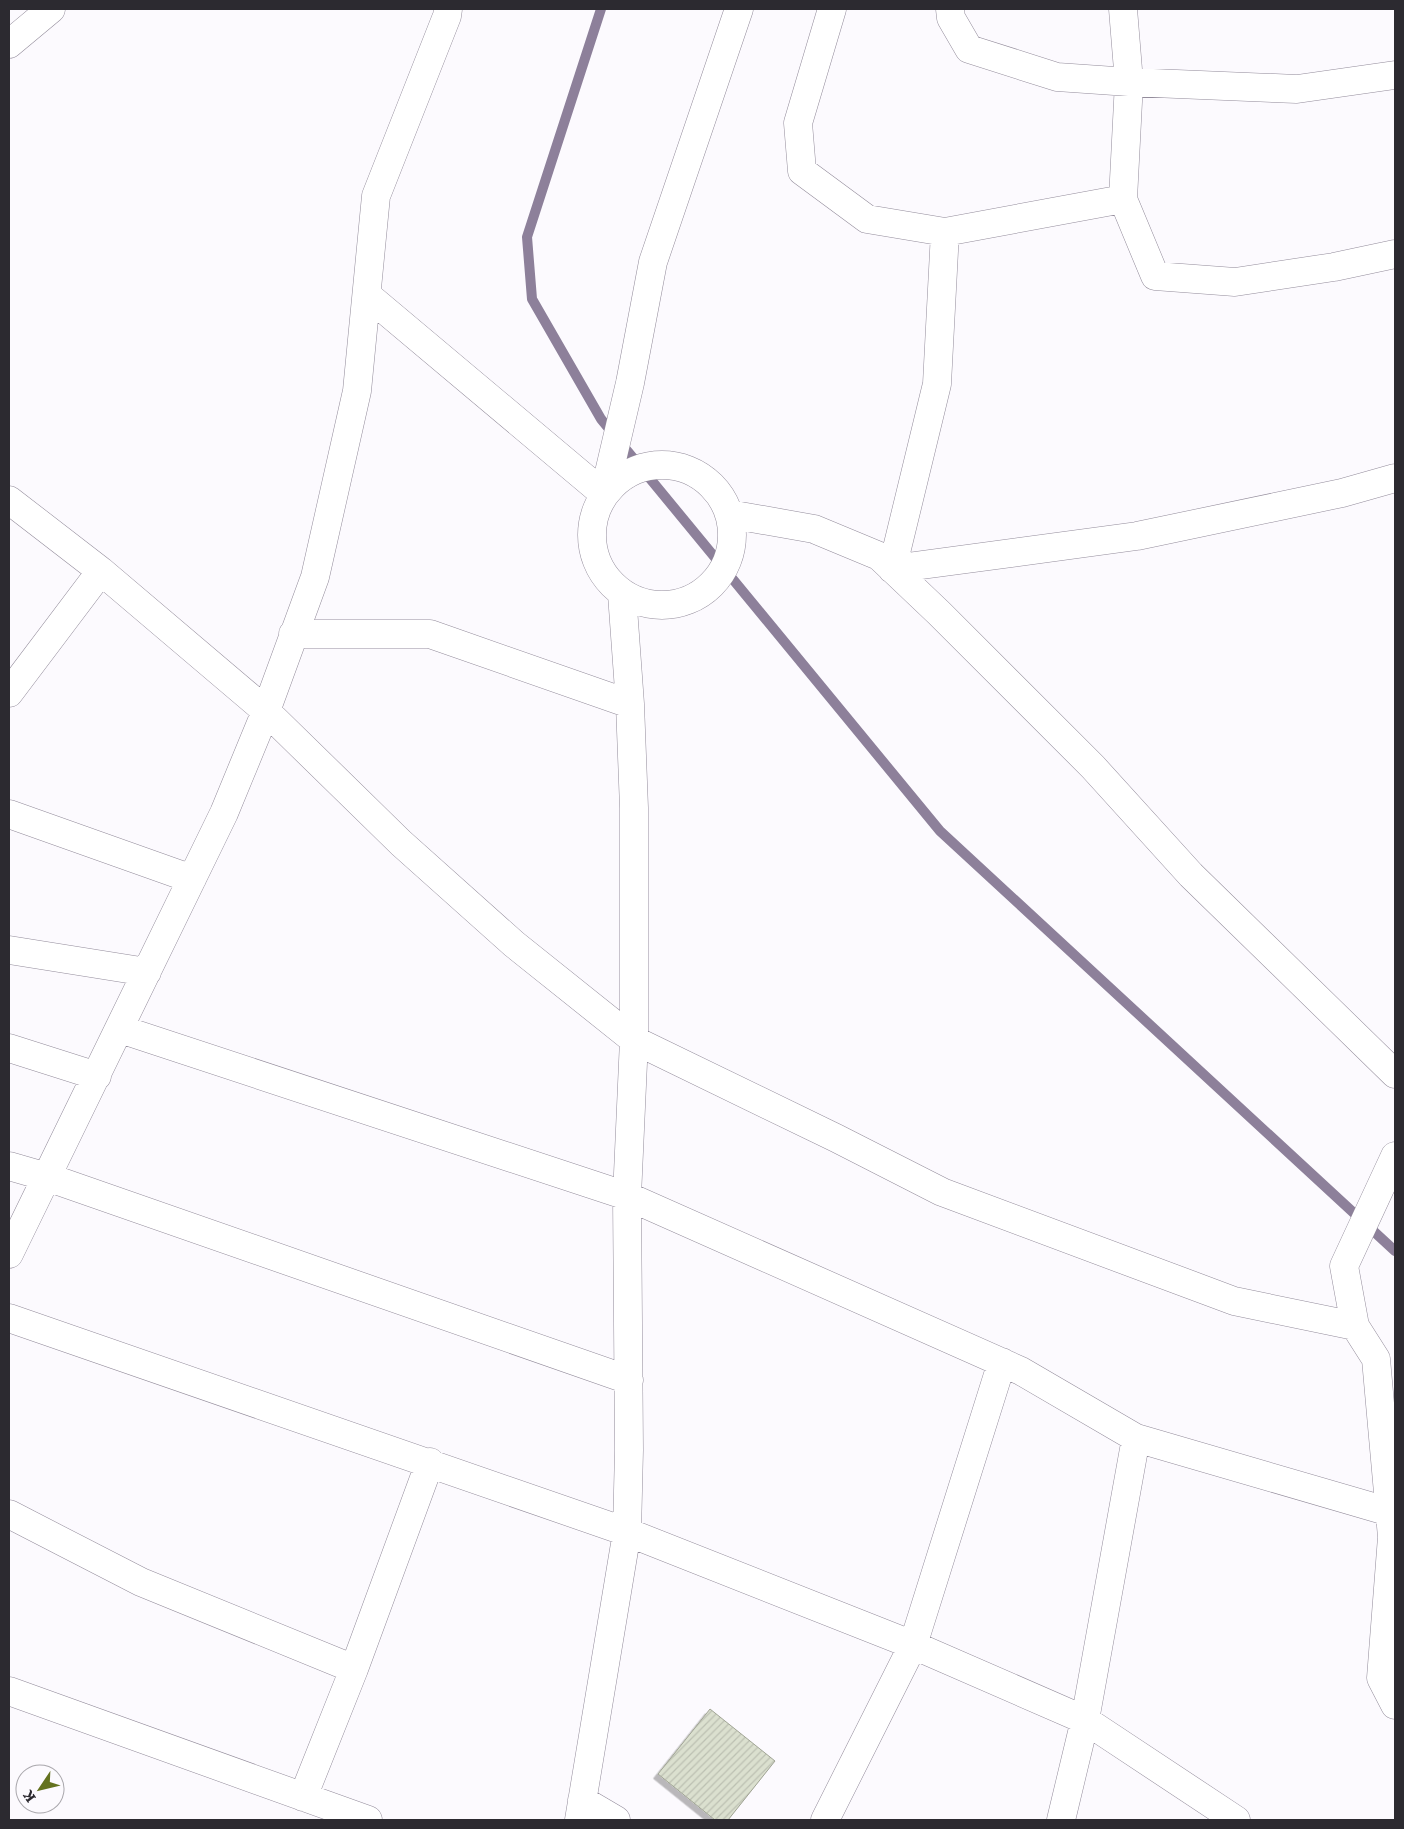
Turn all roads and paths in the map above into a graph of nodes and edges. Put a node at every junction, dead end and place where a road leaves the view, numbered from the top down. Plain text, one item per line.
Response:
1 (51, 9) edge
2 (448, 9) edge
3 (739, 9) edge
4 (832, 9) edge
5 (950, 9) edge
6 (1123, 9) edge
7 (9, 44) edge
8 (1395, 75) edge
9 (1129, 82) junction
10 (1124, 198) junction
11 (945, 232) junction
12 (1395, 254) edge
13 (367, 295) junction
14 (1395, 478) edge
15 (604, 494) junction
16 (9, 500) edge
17 (729, 514) junction
18 (892, 569) junction
19 (101, 571) junction
20 (622, 594) junction
21 (293, 634) junction
22 (13, 678) edge
23 (630, 704) junction
24 (266, 711) junction
25 (9, 814) edge
26 (192, 879) junction
27 (9, 950) edge
28 (147, 972) junction
29 (120, 1029) junction
30 (634, 1040) junction
31 (9, 1048) edge
32 (1395, 1074) edge
33 (97, 1076) junction
34 (1395, 1156) edge
35 (9, 1166) edge
36 (47, 1177) junction
37 (628, 1196) junction
38 (9, 1254) edge
39 (9, 1318) edge
40 (1355, 1326) junction
41 (1002, 1362) junction
42 (629, 1380) junction
43 (1136, 1438) junction
44 (430, 1462) junction
45 (1390, 1512) junction
46 (9, 1514) edge
47 (627, 1532) junction
48 (913, 1645) junction
49 (354, 1669) junction
50 (9, 1691) edge
51 (1395, 1705) edge
52 (1085, 1720) junction
53 (304, 1797) junction
54 (581, 1810) edge
55 (368, 1820) edge
56 (616, 1820) edge
57 (825, 1820) edge
58 (1062, 1820) edge
59 (1236, 1820) edge

1 - 7 street
2 - 13 street
3 - 15 street
4 - 11 street
5 - 9 street
6 - 9 street
8 - 9 street
9 - 10 street
10 - 11 street
10 - 12 street
11 - 18 street
13 - 15 street
13 - 21 street
14 - 18 street
15 - 17 street
15 - 20 street
16 - 19 street
17 - 18 street
17 - 20 street
18 - 32 street
19 - 22 street
19 - 24 street
20 - 23 street
21 - 23 street
21 - 24 street
23 - 30 street
24 - 26 street
24 - 30 street
25 - 26 street
26 - 28 street
27 - 28 street
28 - 29 street
29 - 33 street
29 - 37 street
30 - 37 street
30 - 40 street
31 - 33 street
33 - 36 street
34 - 40 street
35 - 36 street
36 - 38 street
36 - 42 street
37 - 41 street
37 - 42 street
39 - 44 street
40 - 45 street
41 - 43 street
41 - 48 street
42 - 47 street
43 - 45 street
43 - 52 street
44 - 47 street
44 - 49 street
45 - 51 street
46 - 49 street
47 - 48 street
47 - 54 street
48 - 52 street
48 - 57 street
49 - 53 street
50 - 53 street
52 - 58 street
52 - 59 street
53 - 55 street
54 - 56 street

